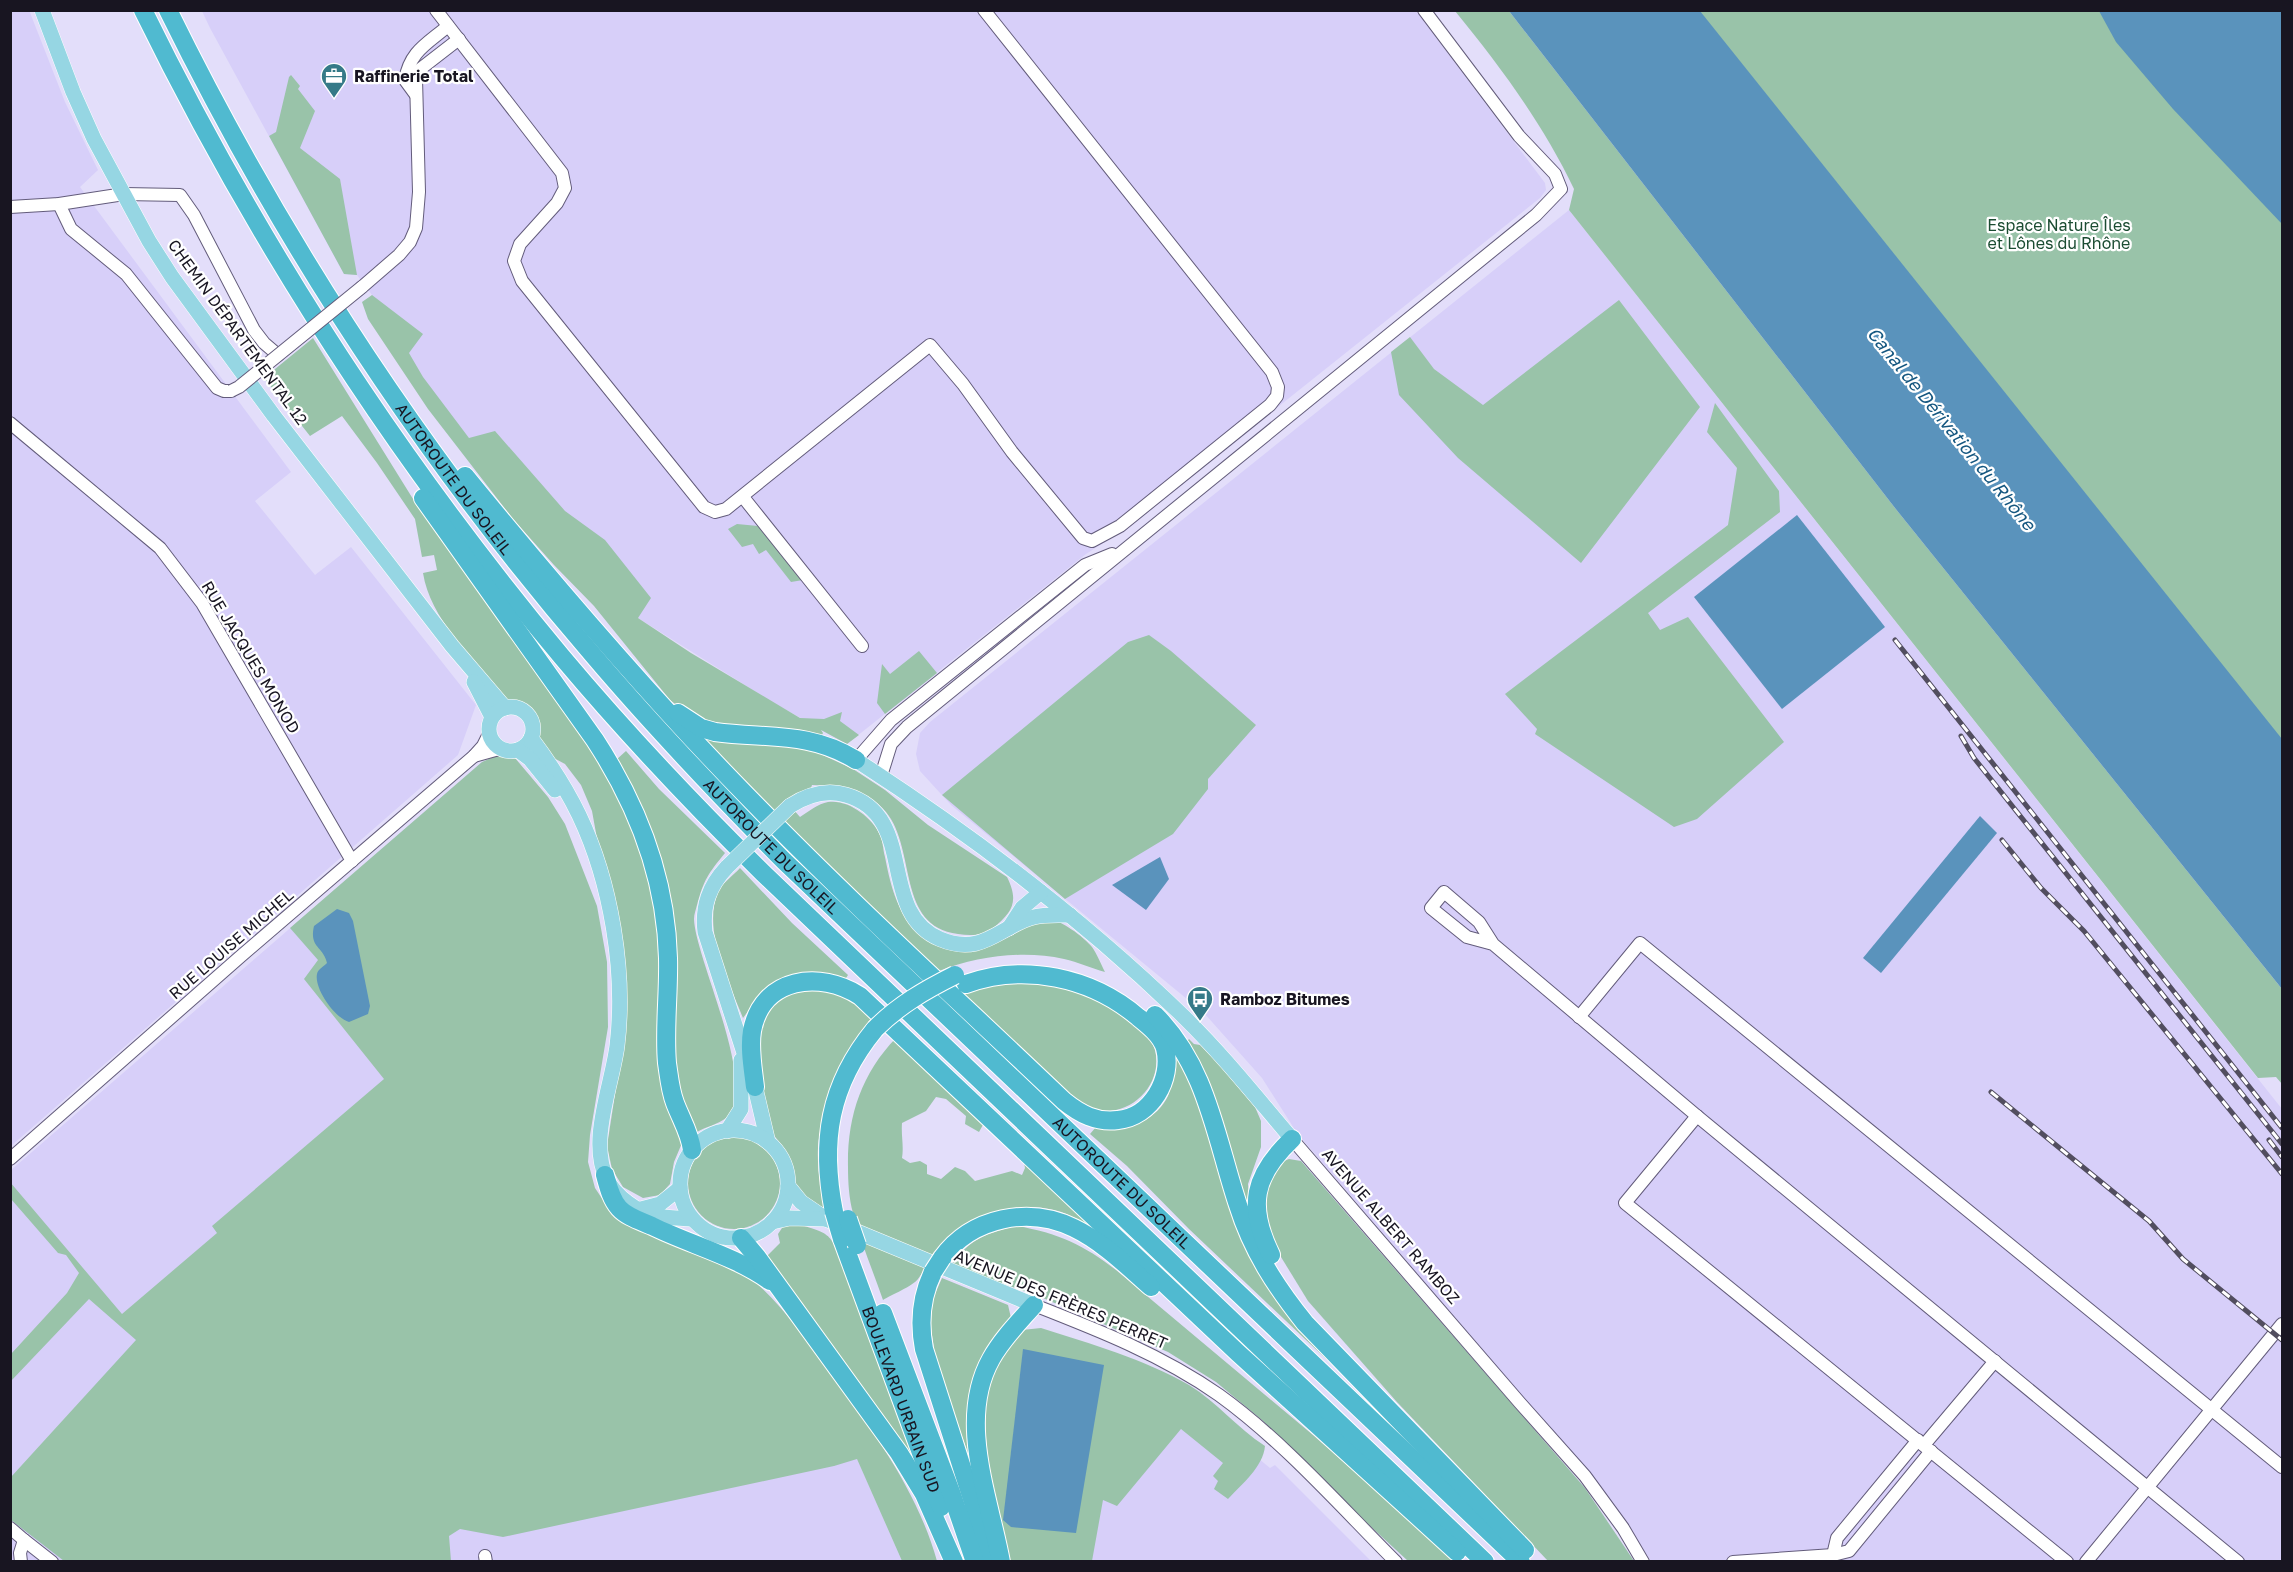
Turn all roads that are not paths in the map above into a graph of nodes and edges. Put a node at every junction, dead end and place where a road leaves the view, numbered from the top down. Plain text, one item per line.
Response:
1 (42, 10) edge
2 (143, 10) edge
3 (168, 10) edge
4 (436, 10) edge
5 (984, 10) edge
6 (1424, 10) edge
7 (448, 26) junction
8 (459, 39) junction
9 (416, 95) junction
10 (124, 194) junction
11 (59, 204) junction
12 (10, 207) edge
13 (360, 347) junction
14 (278, 355) junction
15 (10, 423) edge
16 (425, 479) junction
17 (743, 497) junction
18 (1124, 549) junction
19 (452, 646) junction
20 (862, 646) dead end
21 (632, 671) junction
22 (505, 708) junction
23 (492, 717) junction
24 (489, 734) junction
25 (531, 738) junction
26 (499, 749) junction
27 (519, 750) junction
28 (474, 756) junction
29 (856, 760) junction
30 (881, 776) junction
31 (352, 861) junction
32 (1017, 874) junction
33 (603, 886) junction
34 (1045, 895) junction
35 (1028, 913) junction
36 (1070, 915) junction
37 (1493, 944) junction
38 (961, 980) junction
39 (1580, 1017) junction
40 (741, 1048) junction
41 (755, 1087) junction
42 (1697, 1116) junction
43 (727, 1131) junction
44 (1292, 1139) junction
45 (768, 1142) junction
46 (692, 1150) junction
47 (10, 1160) edge
48 (604, 1174) junction
49 (788, 1186) junction
50 (680, 1188) junction
51 (641, 1209) junction
52 (836, 1217) junction
53 (693, 1219) junction
54 (772, 1222) junction
55 (741, 1238) junction
56 (849, 1242) junction
57 (780, 1288) junction
58 (1034, 1305) junction
59 (2283, 1324) edge
60 (1238, 1353) junction
61 (1995, 1360) junction
62 (1369, 1388) junction
63 (2212, 1409) junction
64 (1924, 1445) junction
65 (2283, 1467) edge
66 (2147, 1488) junction
67 (10, 1528) edge
68 (24, 1540) junction
69 (1833, 1555) junction
70 (21, 1562) edge
71 (52, 1562) edge
72 (956, 1562) edge
73 (975, 1562) edge
74 (988, 1562) edge
75 (1001, 1562) edge
76 (1396, 1562) edge
77 (1468, 1562) edge
78 (1485, 1562) edge
79 (1521, 1562) edge
80 (1533, 1562) edge
81 (1643, 1562) edge
82 (1733, 1562) edge
83 (2067, 1562) edge
84 (2086, 1562) edge
85 (2238, 1562) edge

1 - 10 main road, CHEMIN DÉPARTEMENTAL 12
2 - 16 highway, AUTOROUTE DU SOLEIL
3 - 13 highway, AUTOROUTE DU SOLEIL
4 - 7 street
5 - 17 street
6 - 18 street
7 - 8 street
7 - 9 street
8 - 9 street
8 - 17 street
9 - 14 street, bridge
10 - 11 street
10 - 14 street
10 - 19 main road, CHEMIN DÉPARTEMENTAL 12
11 - 12 street
11 - 14 street, bridge
13 - 21 highway
13 - 79 highway, AUTOROUTE DU SOLEIL
15 - 31 street, RUE JACQUES MONOD
16 - 46 highway
16 - 78 highway, AUTOROUTE DU SOLEIL
17 - 20 street
18 - 29 street
18 - 30 street
19 - 22 main road
19 - 23 main road
21 - 29 highway
21 - 38 highway
22 - 23 main road
22 - 25 main road
23 - 24 main road
24 - 26 main road
24 - 28 street, RUE LOUISE MICHEL
25 - 27 main road
25 - 33 main road
26 - 27 main road
26 - 28 street, RUE LOUISE MICHEL
27 - 33 main road
28 - 31 street, RUE LOUISE MICHEL
29 - 30 main road, AVENUE ALBERT RAMBOZ
30 - 32 main road, AVENUE ALBERT RAMBOZ
31 - 47 street, RUE LOUISE MICHEL
32 - 34 main road, AVENUE ALBERT RAMBOZ
32 - 35 main road
33 - 48 main road
34 - 35 main road
34 - 36 main road, AVENUE ALBERT RAMBOZ
35 - 36 main road
35 - 40 main road, bridge
36 - 44 main road, AVENUE ALBERT RAMBOZ
37 - 37 street
37 - 39 street
38 - 52 highway
38 - 62 highway
39 - 42 street
39 - 63 street
40 - 41 main road
40 - 43 main road
41 - 45 main road
41 - 60 highway
42 - 61 street
42 - 64 street
43 - 45 main road
43 - 46 main road
44 - 62 highway
44 - 81 street, AVENUE ALBERT RAMBOZ
45 - 49 main road
46 - 50 main road
48 - 51 main road
48 - 57 highway
49 - 52 main road
49 - 54 main road
50 - 51 main road
50 - 53 main road
51 - 53 main road
52 - 54 main road
52 - 56 highway, bridge
52 - 58 main road, AVENUE DES FRÈRES PERRET
53 - 55 main road
54 - 55 main road
55 - 57 highway
56 - 72 highway, BOULEVARD URBAIN SUD
56 - 73 highway
57 - 72 highway
58 - 75 highway
58 - 76 street, AVENUE DES FRÈRES PERRET
59 - 63 street
60 - 74 highway
60 - 77 highway
61 - 64 street
61 - 66 street
62 - 80 highway
63 - 65 street
63 - 66 street
64 - 69 street
64 - 69 street
64 - 83 street
66 - 84 street
66 - 85 street
67 - 68 street
68 - 70 street
68 - 71 street
69 - 82 street

